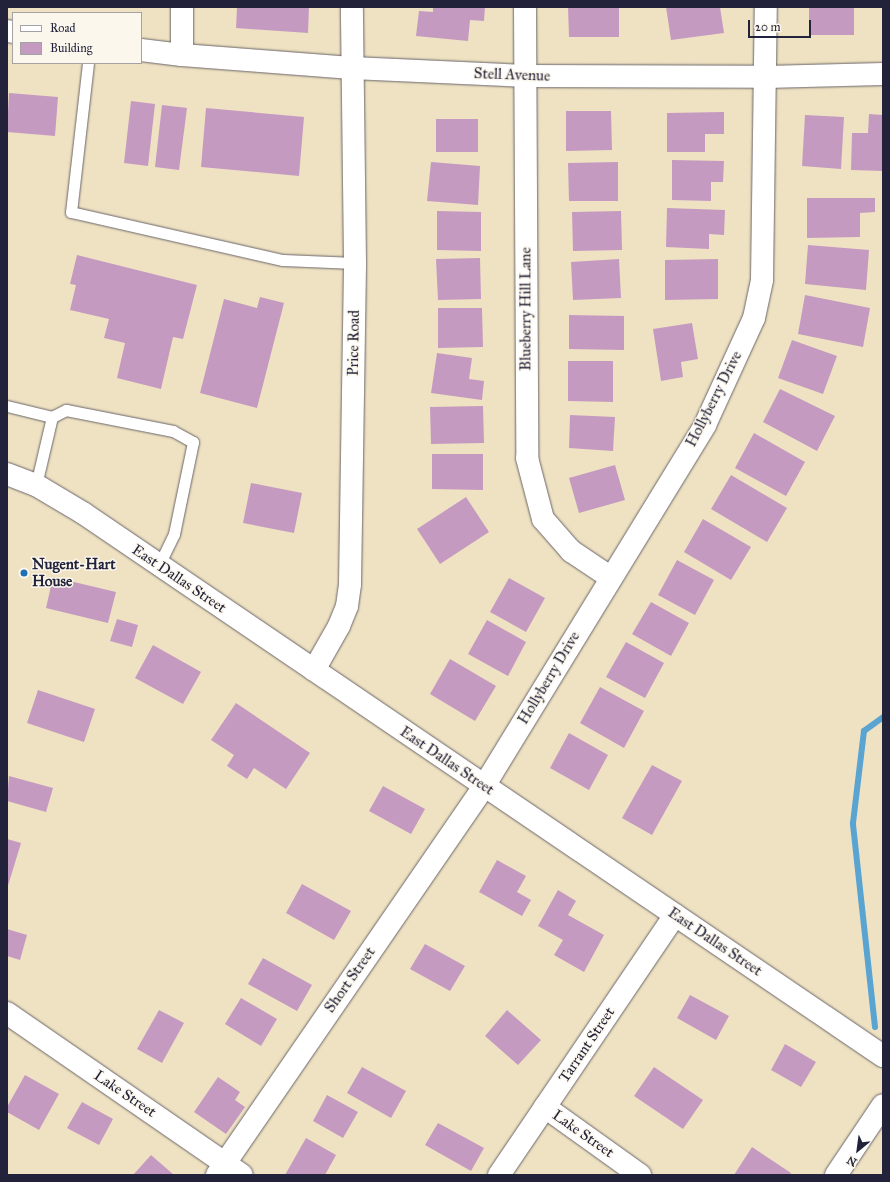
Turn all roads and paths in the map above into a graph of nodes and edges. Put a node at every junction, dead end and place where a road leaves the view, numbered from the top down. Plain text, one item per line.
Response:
1 (182, 7) edge
2 (352, 7) edge
3 (525, 7) edge
4 (766, 7) edge
5 (142, 50) edge
6 (182, 55) junction
7 (88, 64) edge
8 (352, 68) junction
9 (883, 74) edge
10 (526, 76) junction
11 (766, 77) junction
12 (355, 263) junction
13 (7, 406) edge
14 (52, 417) junction
15 (7, 474) edge
16 (36, 485) junction
17 (159, 565) junction
18 (610, 577) junction
19 (314, 670) junction
20 (484, 786) junction
21 (675, 915) junction
22 (7, 1013) edge
23 (883, 1056) edge
24 (883, 1105) edge
25 (545, 1107) junction
26 (228, 1171) edge
27 (499, 1175) edge
28 (640, 1175) edge
29 (836, 1175) edge

1 - 6 street
2 - 8 street, Price Road
3 - 10 street, Blueberry Hill Lane
4 - 11 street, Hollyberry Drive
5 - 6 street, Stell Avenue
6 - 8 street, Stell Avenue
7 - 12 lane
8 - 10 street, Stell Avenue
8 - 12 street, Price Road
9 - 11 street, Stell Avenue
10 - 11 street, Stell Avenue
10 - 18 street, Blueberry Hill Lane
11 - 18 street, Hollyberry Drive
12 - 19 street, Price Road
13 - 14 lane
14 - 16 lane
14 - 17 lane
15 - 16 street, East Dallas Street
16 - 17 street, East Dallas Street
17 - 19 street, East Dallas Street
18 - 20 street, Hollyberry Drive
19 - 20 street, East Dallas Street
20 - 21 street, East Dallas Street
20 - 26 street, Short Street
21 - 23 street, East Dallas Street
21 - 25 street, Tarrant Street
22 - 26 street, Lake Street
24 - 29 street
25 - 27 street, Tarrant Street
25 - 28 street, Lake Street

